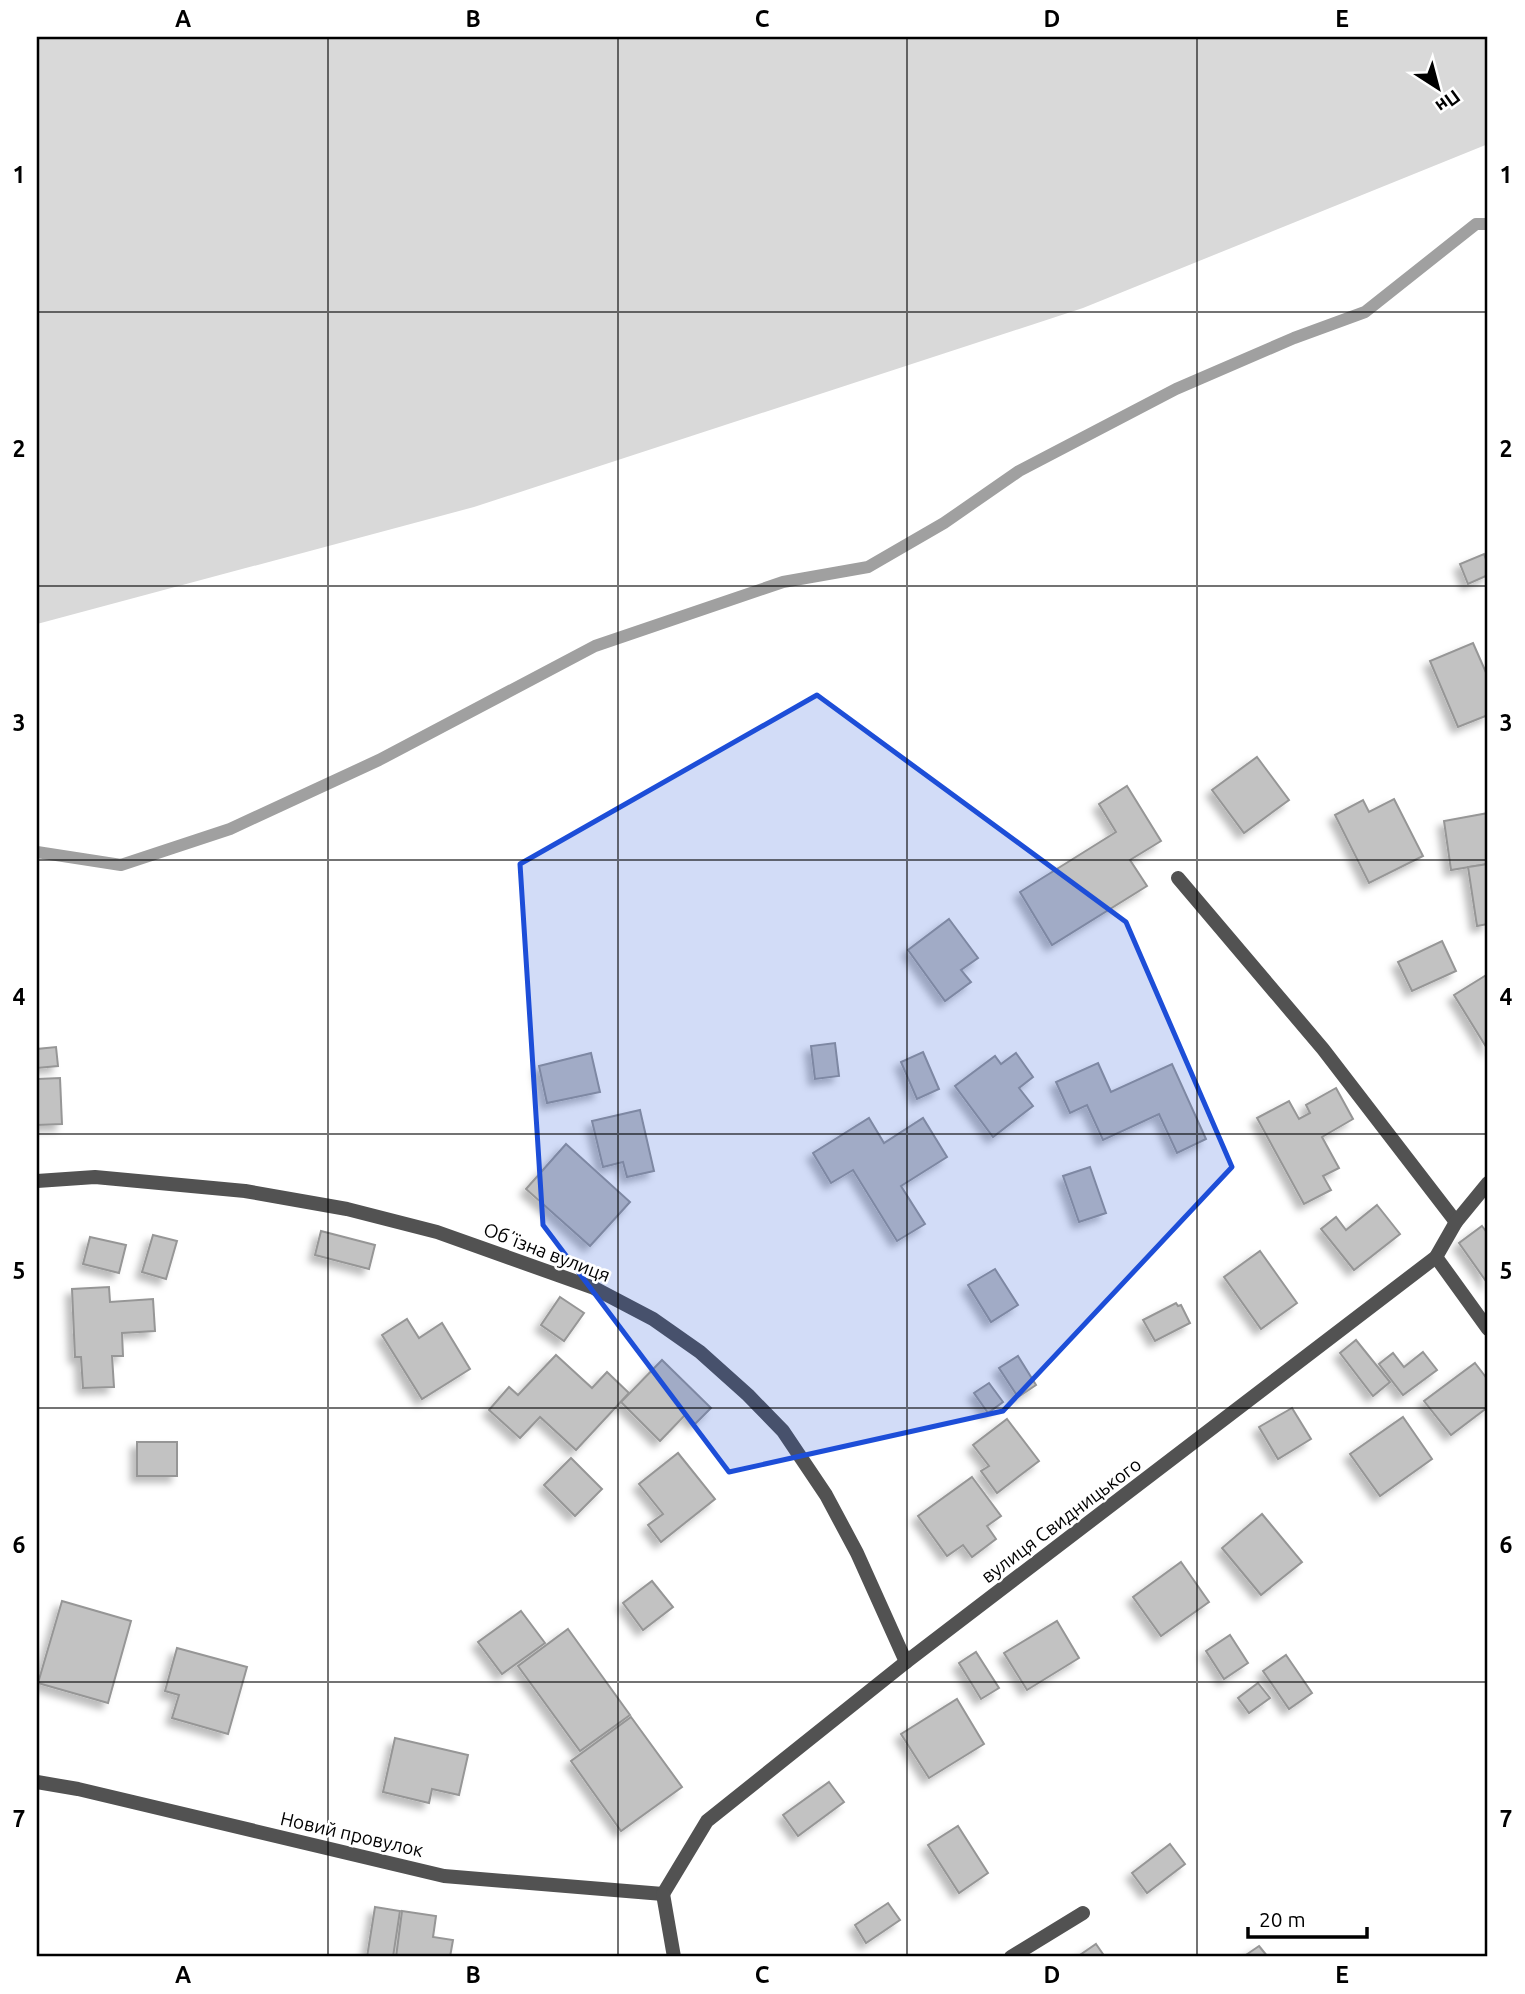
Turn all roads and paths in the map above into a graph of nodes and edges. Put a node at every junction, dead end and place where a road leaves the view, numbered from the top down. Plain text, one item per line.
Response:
1 (1178, 878) dead end
2 (37, 1181) edge
3 (1488, 1183) edge
4 (1456, 1222) junction
5 (1436, 1257) junction
6 (1488, 1329) edge
7 (906, 1662) junction
8 (37, 1782) edge
9 (663, 1894) junction
10 (1083, 1913) dead end
11 (674, 1957) edge
12 (1011, 1957) edge

1 - 4 street
2 - 7 street, Обʼїзна вулиця
3 - 4 street, вулиця Свидницького
4 - 5 street, вулиця Свидницького
5 - 6 street
5 - 7 street, вулиця Свидницького
7 - 9 street, вулиця Свидницького
8 - 9 street, Новий провулок
9 - 11 street
10 - 12 street

